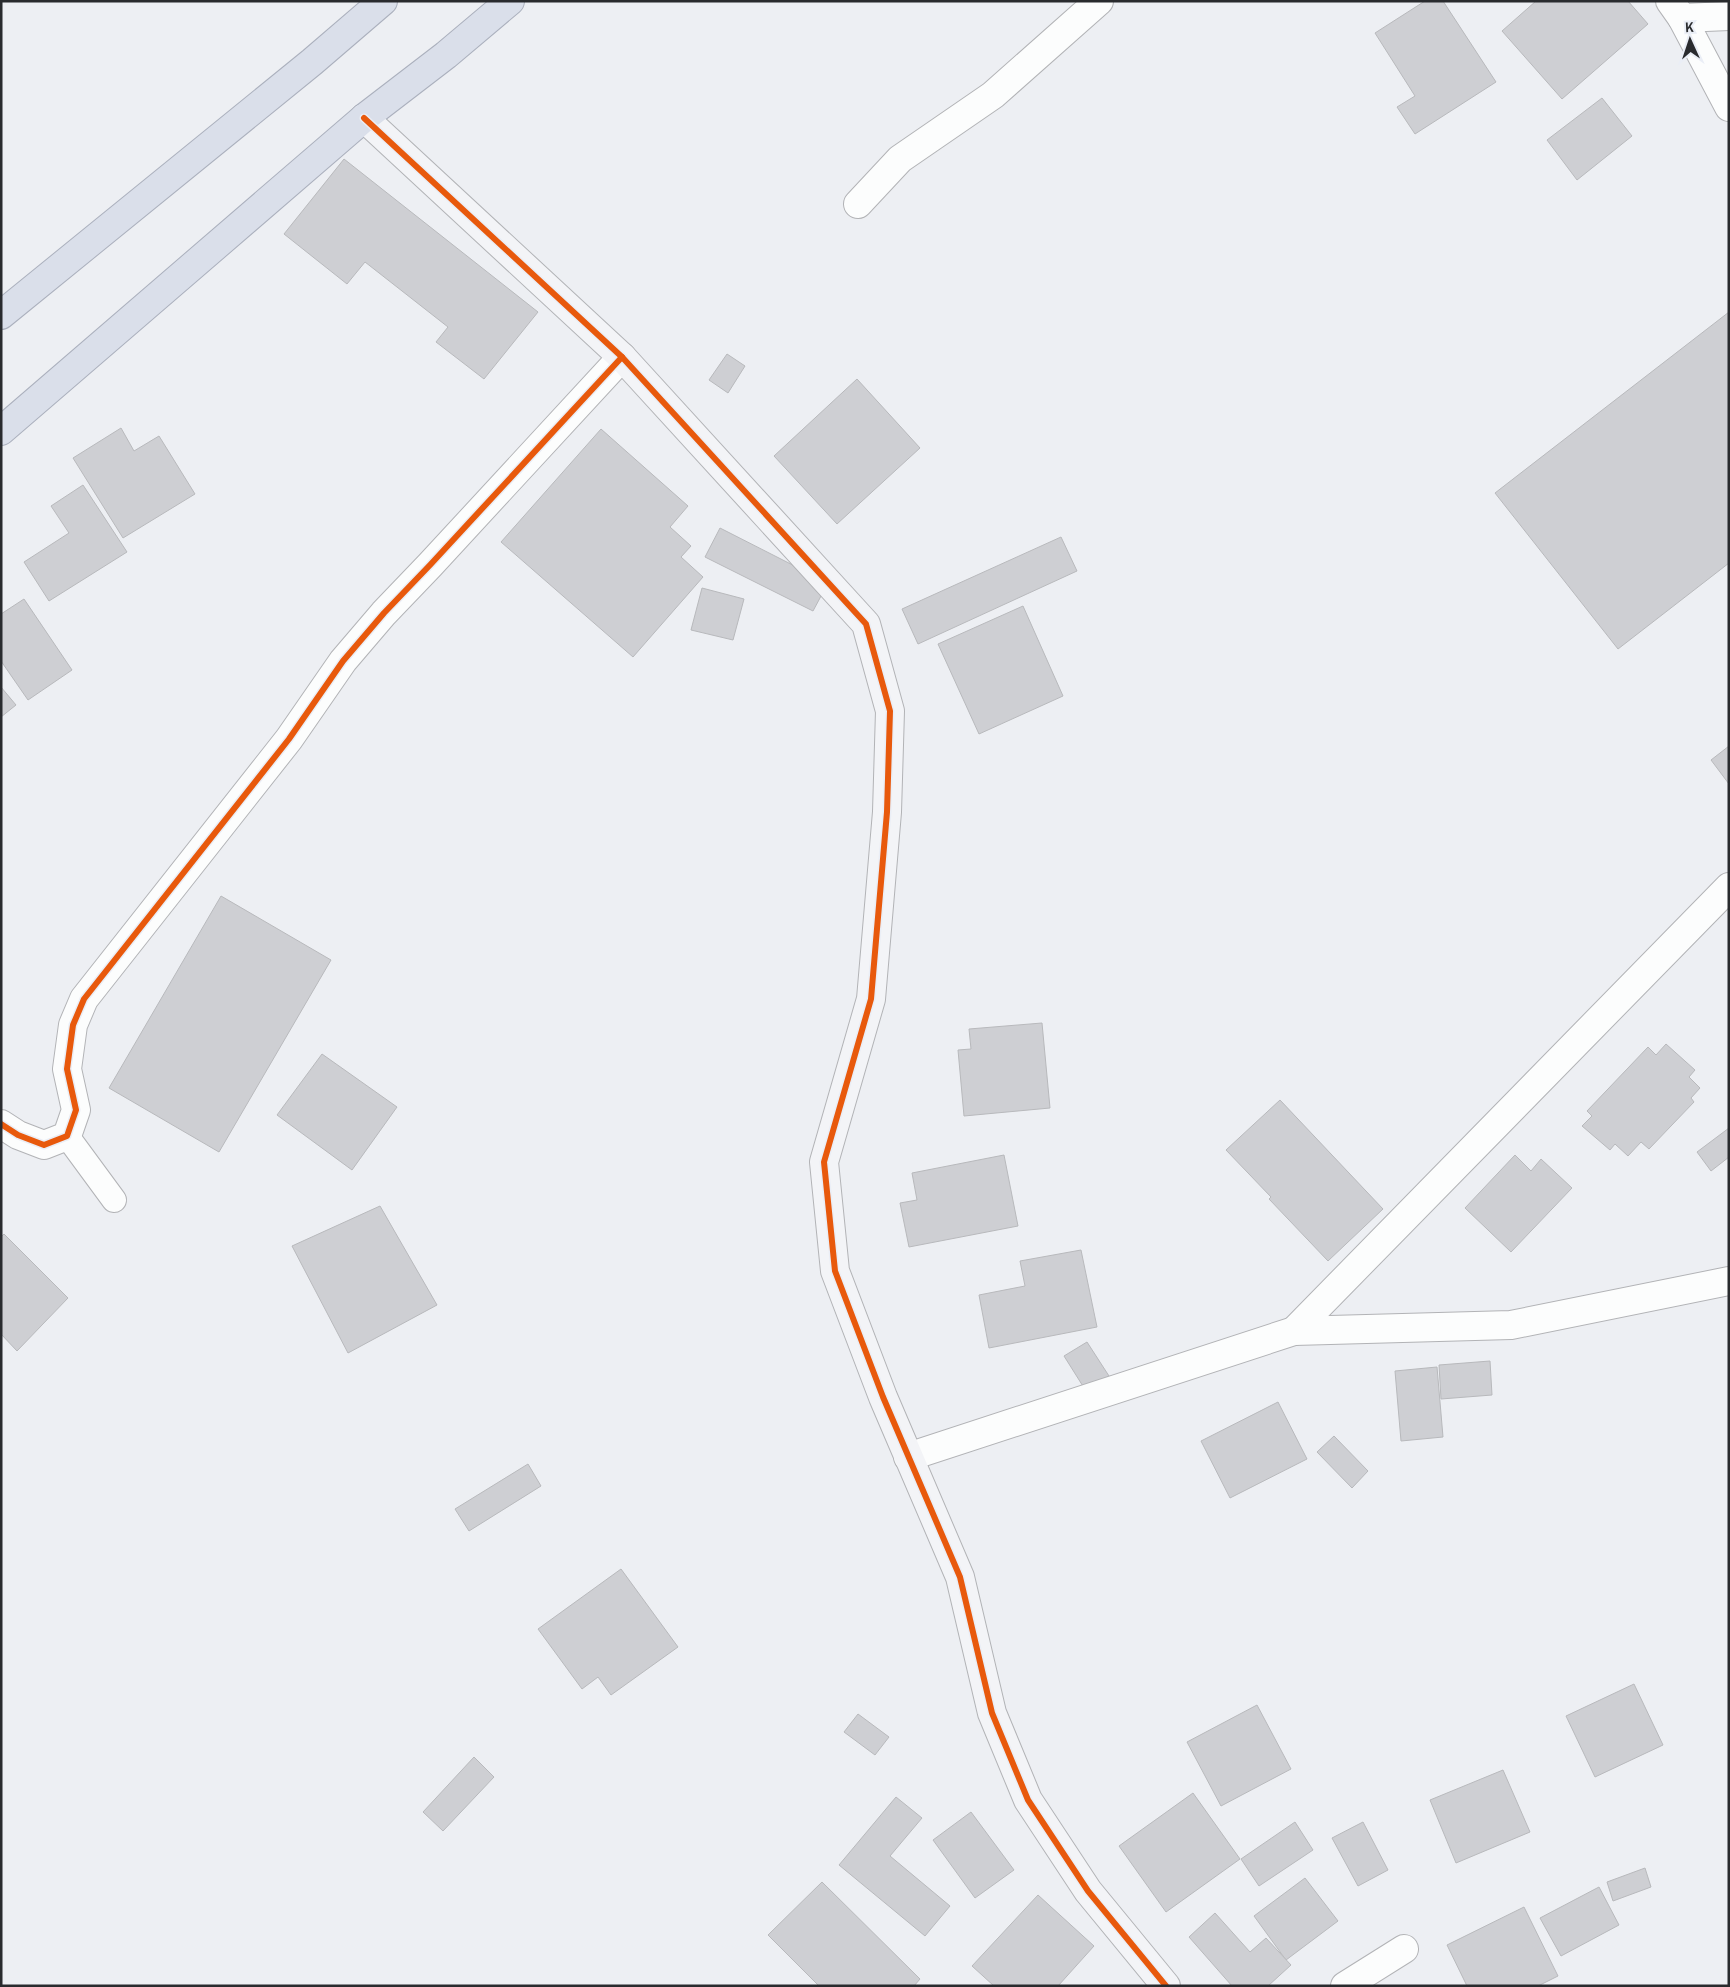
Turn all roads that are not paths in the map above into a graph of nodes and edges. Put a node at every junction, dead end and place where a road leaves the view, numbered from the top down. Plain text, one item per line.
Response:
1 (384, 1) edge
2 (510, 1) edge
3 (1099, 1) edge
4 (1676, 10) edge
5 (1729, 16) edge
6 (1729, 107) edge
7 (364, 118) junction
8 (858, 204) dead end
9 (1, 315) edge
10 (622, 357) junction
11 (1, 431) edge
12 (1729, 887) edge
13 (1, 1124) edge
14 (67, 1136) junction
15 (114, 1200) dead end
16 (1729, 1281) edge
17 (1294, 1331) junction
18 (908, 1457) junction
19 (1404, 1949) dead end
20 (1166, 1986) edge
21 (1345, 1986) edge

1 - 9 highway
2 - 7 highway
3 - 8 street
4 - 5 street
4 - 6 street
7 - 10 street
7 - 11 highway
10 - 14 street
10 - 18 street
12 - 17 street
13 - 14 street
14 - 15 lane
16 - 17 street
17 - 18 street
18 - 20 street
19 - 21 street

